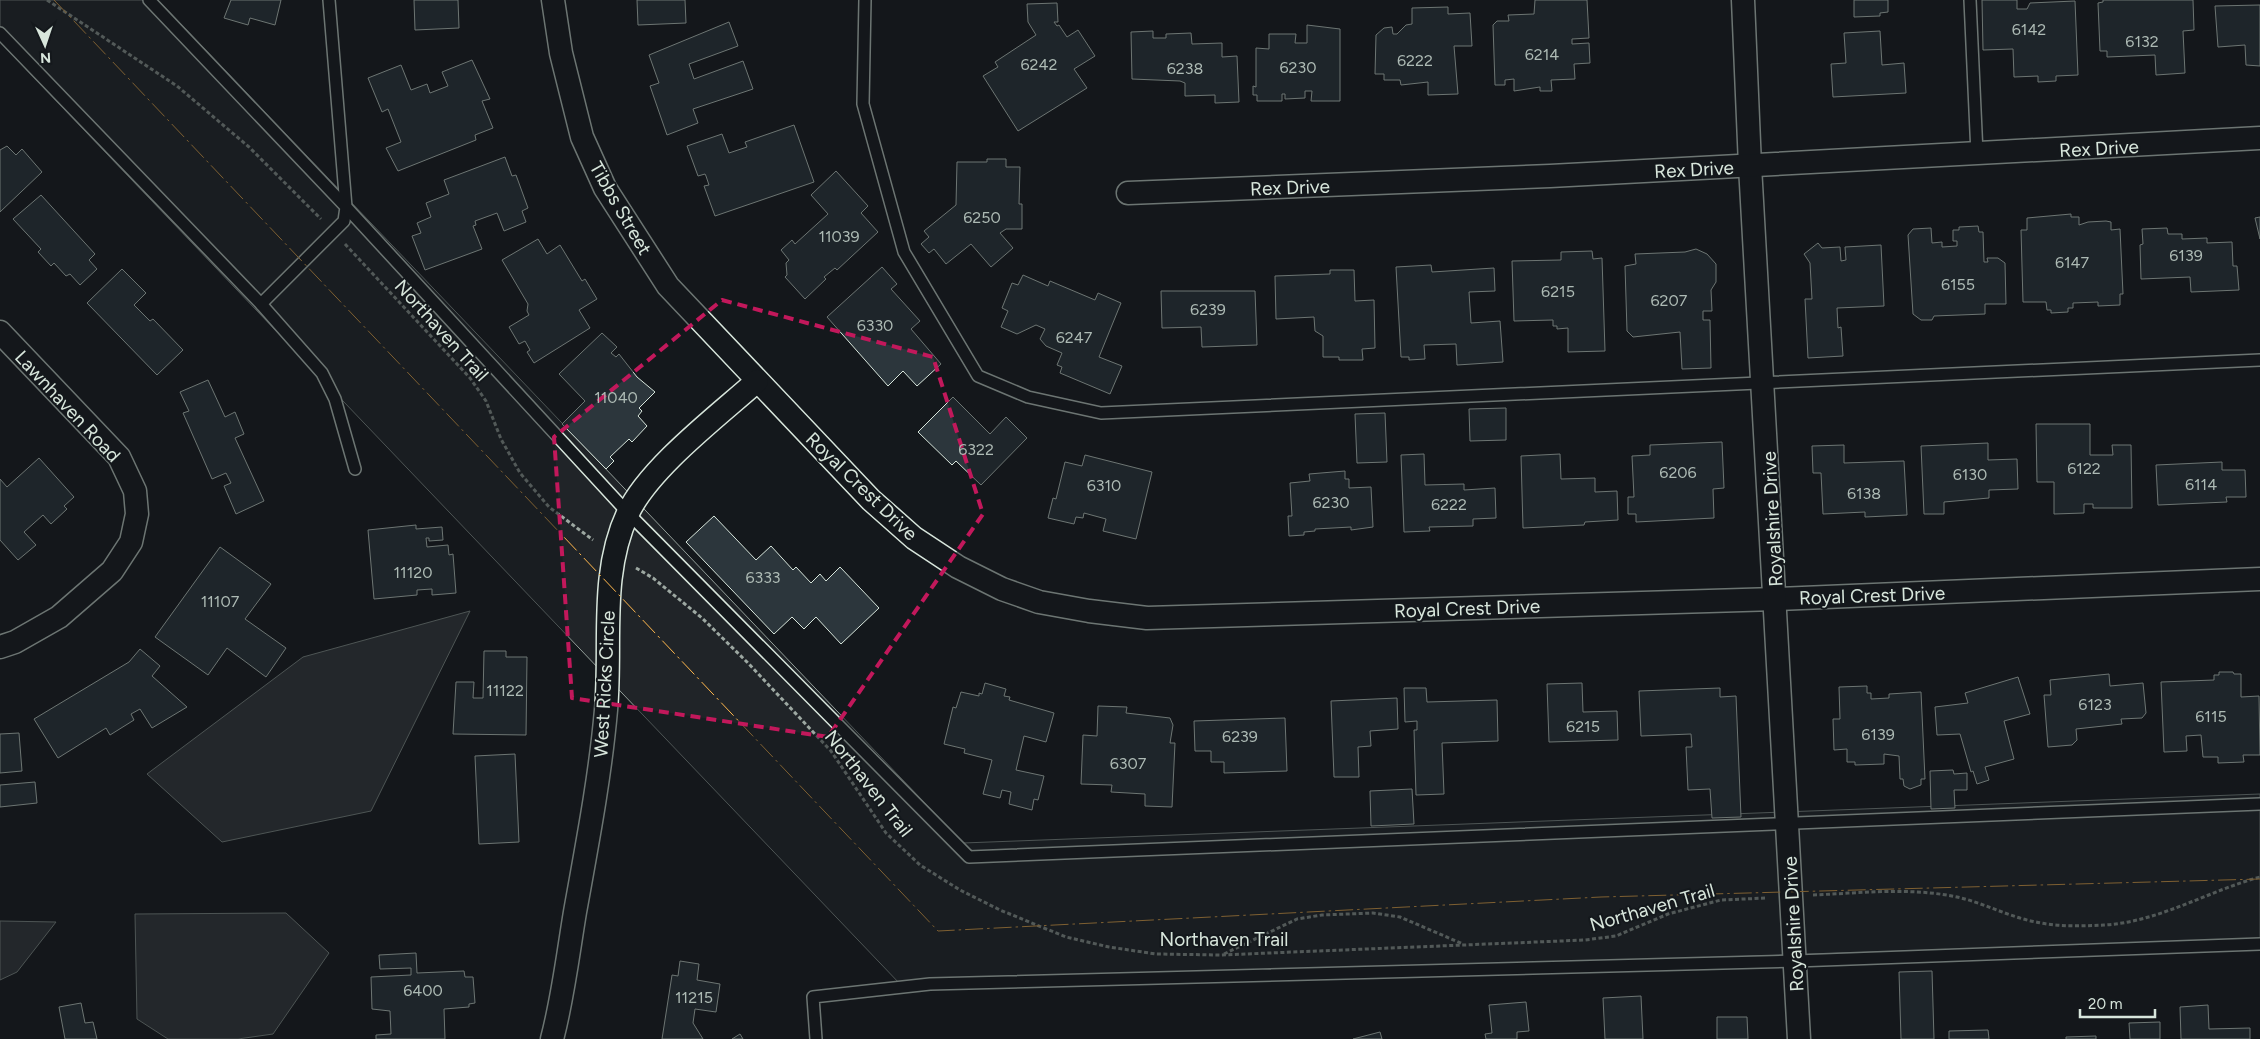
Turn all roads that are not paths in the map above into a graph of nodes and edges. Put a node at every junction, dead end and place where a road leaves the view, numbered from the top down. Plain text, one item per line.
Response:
1 (149, 0) edge
2 (329, 0) edge
3 (553, 0) edge
4 (865, 0) edge
5 (1744, 0) edge
6 (1970, 0) edge
7 (0, 33) edge
8 (2260, 138) edge
9 (1977, 154) junction
10 (1750, 166) junction
11 (1128, 194) dead end
12 (346, 207) junction
13 (261, 304) junction
14 (6, 342) edge
15 (2260, 360) edge
16 (757, 381) junction
17 (1764, 383) junction
18 (355, 470) dead end
19 (628, 513) junction
20 (2260, 579) edge
21 (1776, 599) junction
22 (0, 647) edge
23 (2260, 804) edge
24 (1787, 822) junction
25 (2260, 944) edge
26 (1796, 961) junction
27 (552, 1039) edge
28 (816, 1039) edge
29 (1800, 1039) edge

1 - 12 lane
2 - 12 lane
3 - 16 street, Tibbs Street
4 - 17 lane
5 - 10 street, Royalshire Drive
6 - 9 lane
7 - 13 lane
8 - 9 street, Rex Drive
9 - 10 street, Rex Drive
10 - 11 street, Rex Drive
10 - 17 street, Royalshire Drive
12 - 13 lane
12 - 19 lane
13 - 18 lane
14 - 22 street, Lawnhaven Road
15 - 17 lane
16 - 19 street, West Ricks Circle
16 - 21 street, Royal Crest Drive
17 - 21 street, Royalshire Drive
19 - 24 lane
19 - 27 street, West Ricks Circle
20 - 21 street, Royal Crest Drive
21 - 24 street, Royalshire Drive
23 - 24 lane
24 - 26 street, Royalshire Drive
25 - 26 lane
26 - 28 lane
26 - 29 street, Royalshire Drive

